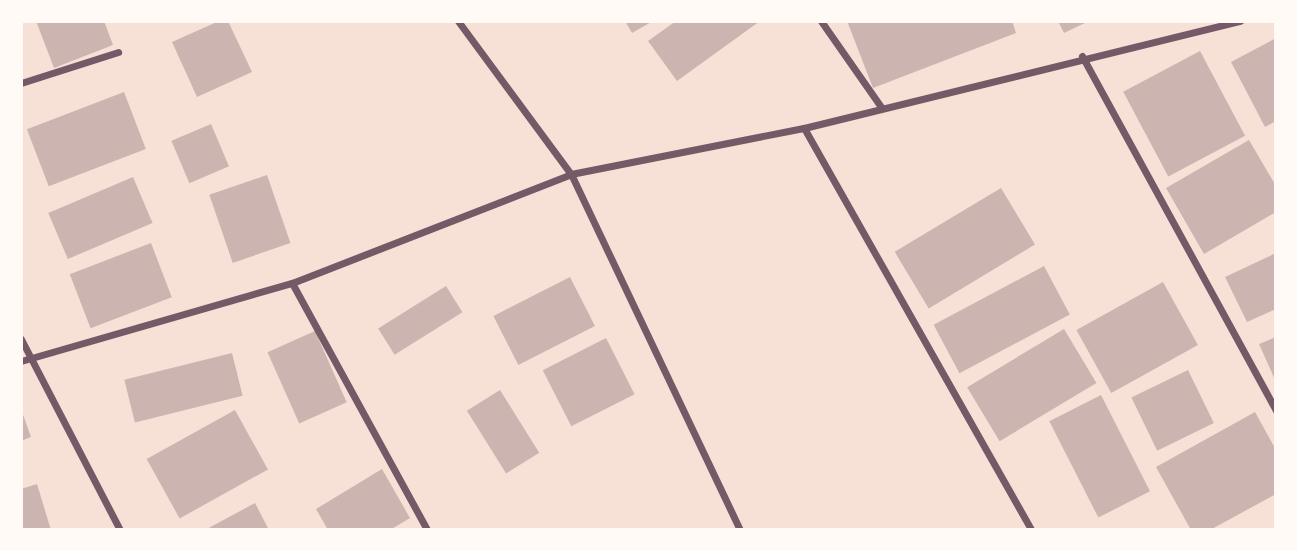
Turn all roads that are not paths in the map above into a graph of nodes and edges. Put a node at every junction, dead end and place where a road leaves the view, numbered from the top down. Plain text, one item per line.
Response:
1 (458, 21) edge
2 (821, 21) edge
3 (1240, 21) edge
4 (118, 51) dead end
5 (1082, 55) junction
6 (21, 83) edge
7 (881, 107) junction
8 (804, 128) junction
9 (571, 174) junction
10 (292, 283) junction
11 (21, 339) edge
12 (30, 358) junction
13 (21, 361) edge
14 (1276, 411) edge
15 (120, 530) edge
16 (427, 530) edge
17 (740, 530) edge
18 (1031, 530) edge

1 - 9 street
2 - 7 street
3 - 5 street
4 - 6 street
5 - 7 street
5 - 14 street
7 - 8 street
8 - 9 street
8 - 18 street
9 - 10 street
9 - 17 street
10 - 12 street
10 - 16 street
11 - 12 street
12 - 13 street
12 - 15 street

